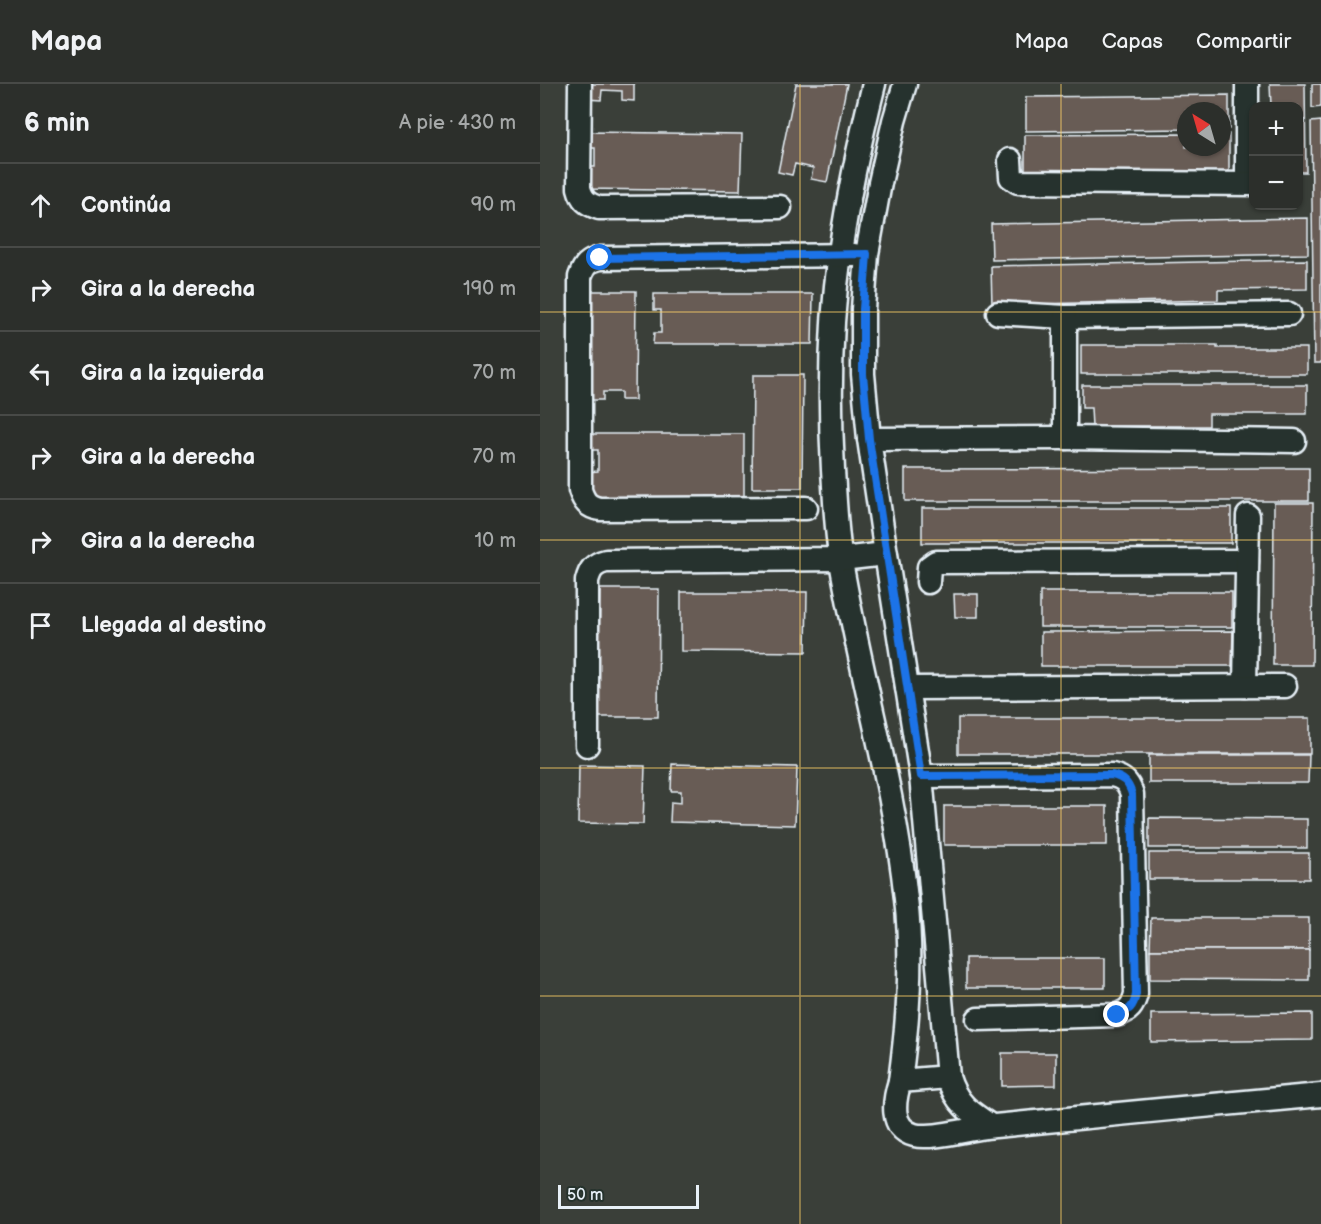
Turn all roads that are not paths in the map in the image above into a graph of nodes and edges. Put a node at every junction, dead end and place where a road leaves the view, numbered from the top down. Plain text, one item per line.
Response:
1 (580, 84) edge
2 (874, 84) edge
3 (905, 84) edge
4 (1247, 84) edge
5 (1249, 156) edge
6 (1010, 160) dead end
7 (1249, 184) edge
8 (780, 207) dead end
9 (867, 254) junction
10 (839, 255) junction
11 (998, 313) dead end
12 (1289, 314) dead end
13 (1065, 317) junction
14 (1065, 438) junction
15 (869, 439) junction
16 (1294, 441) dead end
17 (806, 508) dead end
18 (1248, 516) dead end
19 (886, 554) junction
20 (841, 559) junction
21 (1247, 561) junction
22 (928, 582) dead end
23 (1245, 686) junction
24 (1285, 686) dead end
25 (907, 688) junction
26 (587, 745) dead end
27 (921, 776) junction
28 (978, 1018) dead end
29 (948, 1077) junction
30 (900, 1081) junction
31 (1321, 1095) edge
32 (991, 1126) junction

1 - 8 street
2 - 10 street
3 - 9 street
4 - 5 street
6 - 7 street
9 - 10 street
9 - 15 street
10 - 17 street
10 - 20 street
11 - 13 street
12 - 13 street
13 - 14 street
14 - 15 street
14 - 16 street
15 - 19 street
18 - 21 street
19 - 20 street
19 - 25 street
20 - 26 street
20 - 30 street
21 - 22 street
21 - 23 street
23 - 24 street
23 - 25 street
25 - 27 street
27 - 28 street
27 - 29 street
29 - 30 street
29 - 32 street
30 - 32 street
31 - 32 street

